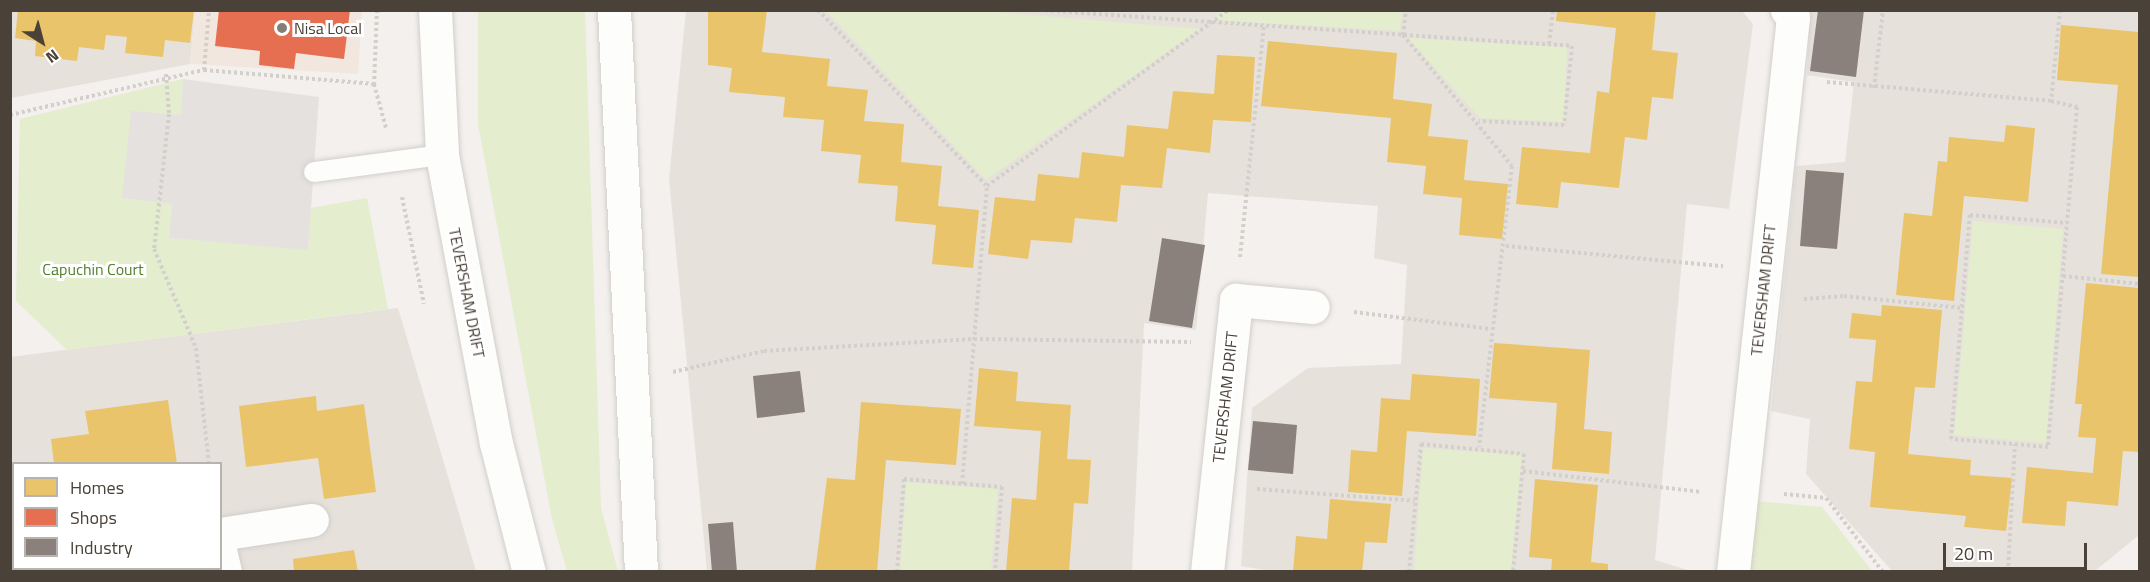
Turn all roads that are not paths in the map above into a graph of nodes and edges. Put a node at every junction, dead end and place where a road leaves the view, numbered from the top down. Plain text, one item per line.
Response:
1 (435, 10) edge
2 (614, 10) edge
3 (1788, 10) edge
4 (441, 154) junction
5 (314, 172) dead end
6 (1313, 307) road end
7 (312, 520) dead end
8 (222, 534) edge
9 (529, 572) edge
10 (641, 572) edge
11 (1207, 572) edge
12 (1733, 572) edge

1 - 4 street, TEVERSHAM DRIFT
2 - 10 street
3 - 12 street, TEVERSHAM DRIFT
4 - 5 lane
4 - 9 street, TEVERSHAM DRIFT
6 - 11 street, TEVERSHAM DRIFT
7 - 8 street

